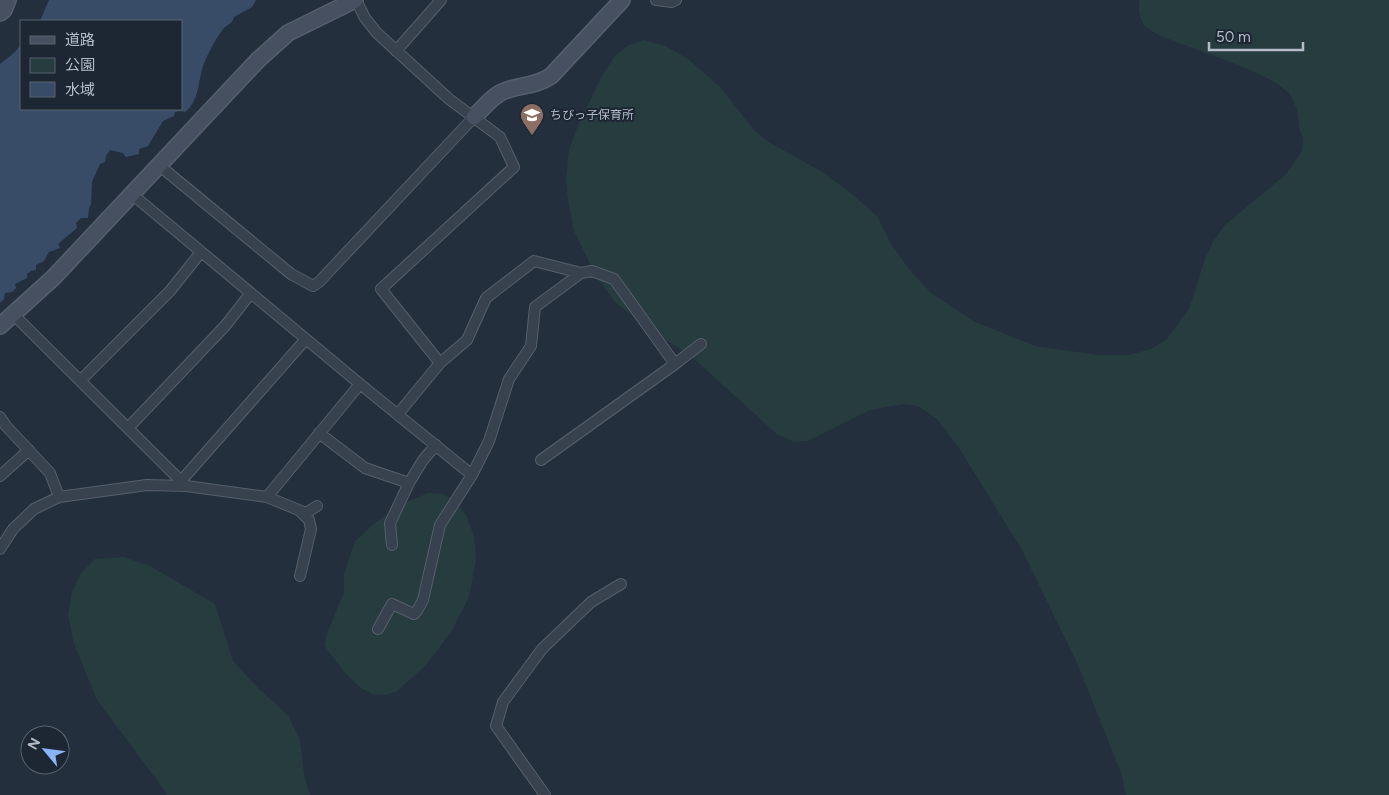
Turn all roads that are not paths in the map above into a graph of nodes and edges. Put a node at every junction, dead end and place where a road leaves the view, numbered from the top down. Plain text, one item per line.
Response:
1 (8, 0) edge
2 (355, 0) edge
3 (441, 0) edge
4 (622, 0) edge
5 (656, 0) edge
6 (676, 0) edge
7 (0, 13) edge
8 (396, 51) junction
9 (474, 117) junction
10 (160, 166) junction
11 (133, 195) junction
12 (201, 252) junction
13 (581, 273) junction
14 (251, 293) junction
15 (14, 314) junction
16 (0, 326) edge
17 (306, 339) junction
18 (701, 344) dead end
19 (440, 363) junction
20 (675, 364) junction
21 (80, 380) junction
22 (360, 384) junction
23 (398, 414) junction
24 (2, 424) edge
25 (128, 428) junction
26 (319, 432) junction
27 (436, 445) junction
28 (29, 450) junction
29 (541, 460) dead end
30 (472, 474) junction
31 (0, 476) edge
32 (184, 483) junction
33 (409, 483) junction
34 (59, 497) junction
35 (267, 497) junction
36 (316, 506) dead end
37 (300, 511) junction
38 (392, 545) dead end
39 (0, 549) edge
40 (300, 576) dead end
41 (621, 584) dead end
42 (378, 629) dead end
43 (545, 795) edge

1 - 7 street
2 - 8 street
2 - 10 street
3 - 8 street
4 - 9 street
5 - 6 street
8 - 9 street
9 - 10 street
9 - 19 street
10 - 11 street
11 - 12 street
11 - 15 street
12 - 14 street
12 - 21 street
13 - 19 street
13 - 20 street
13 - 30 street
14 - 17 street
14 - 25 street
15 - 16 street
15 - 21 street
17 - 22 street
17 - 32 street
18 - 20 street
19 - 23 street
20 - 29 street
21 - 25 street
22 - 23 street
22 - 26 street
23 - 27 street
24 - 28 street
25 - 32 street
26 - 33 street
26 - 35 street
27 - 30 street
27 - 33 street
28 - 31 street
28 - 34 street
30 - 42 street
32 - 34 street
32 - 35 street
33 - 38 street
34 - 39 street
35 - 37 street
36 - 37 street
37 - 40 street
41 - 43 street

